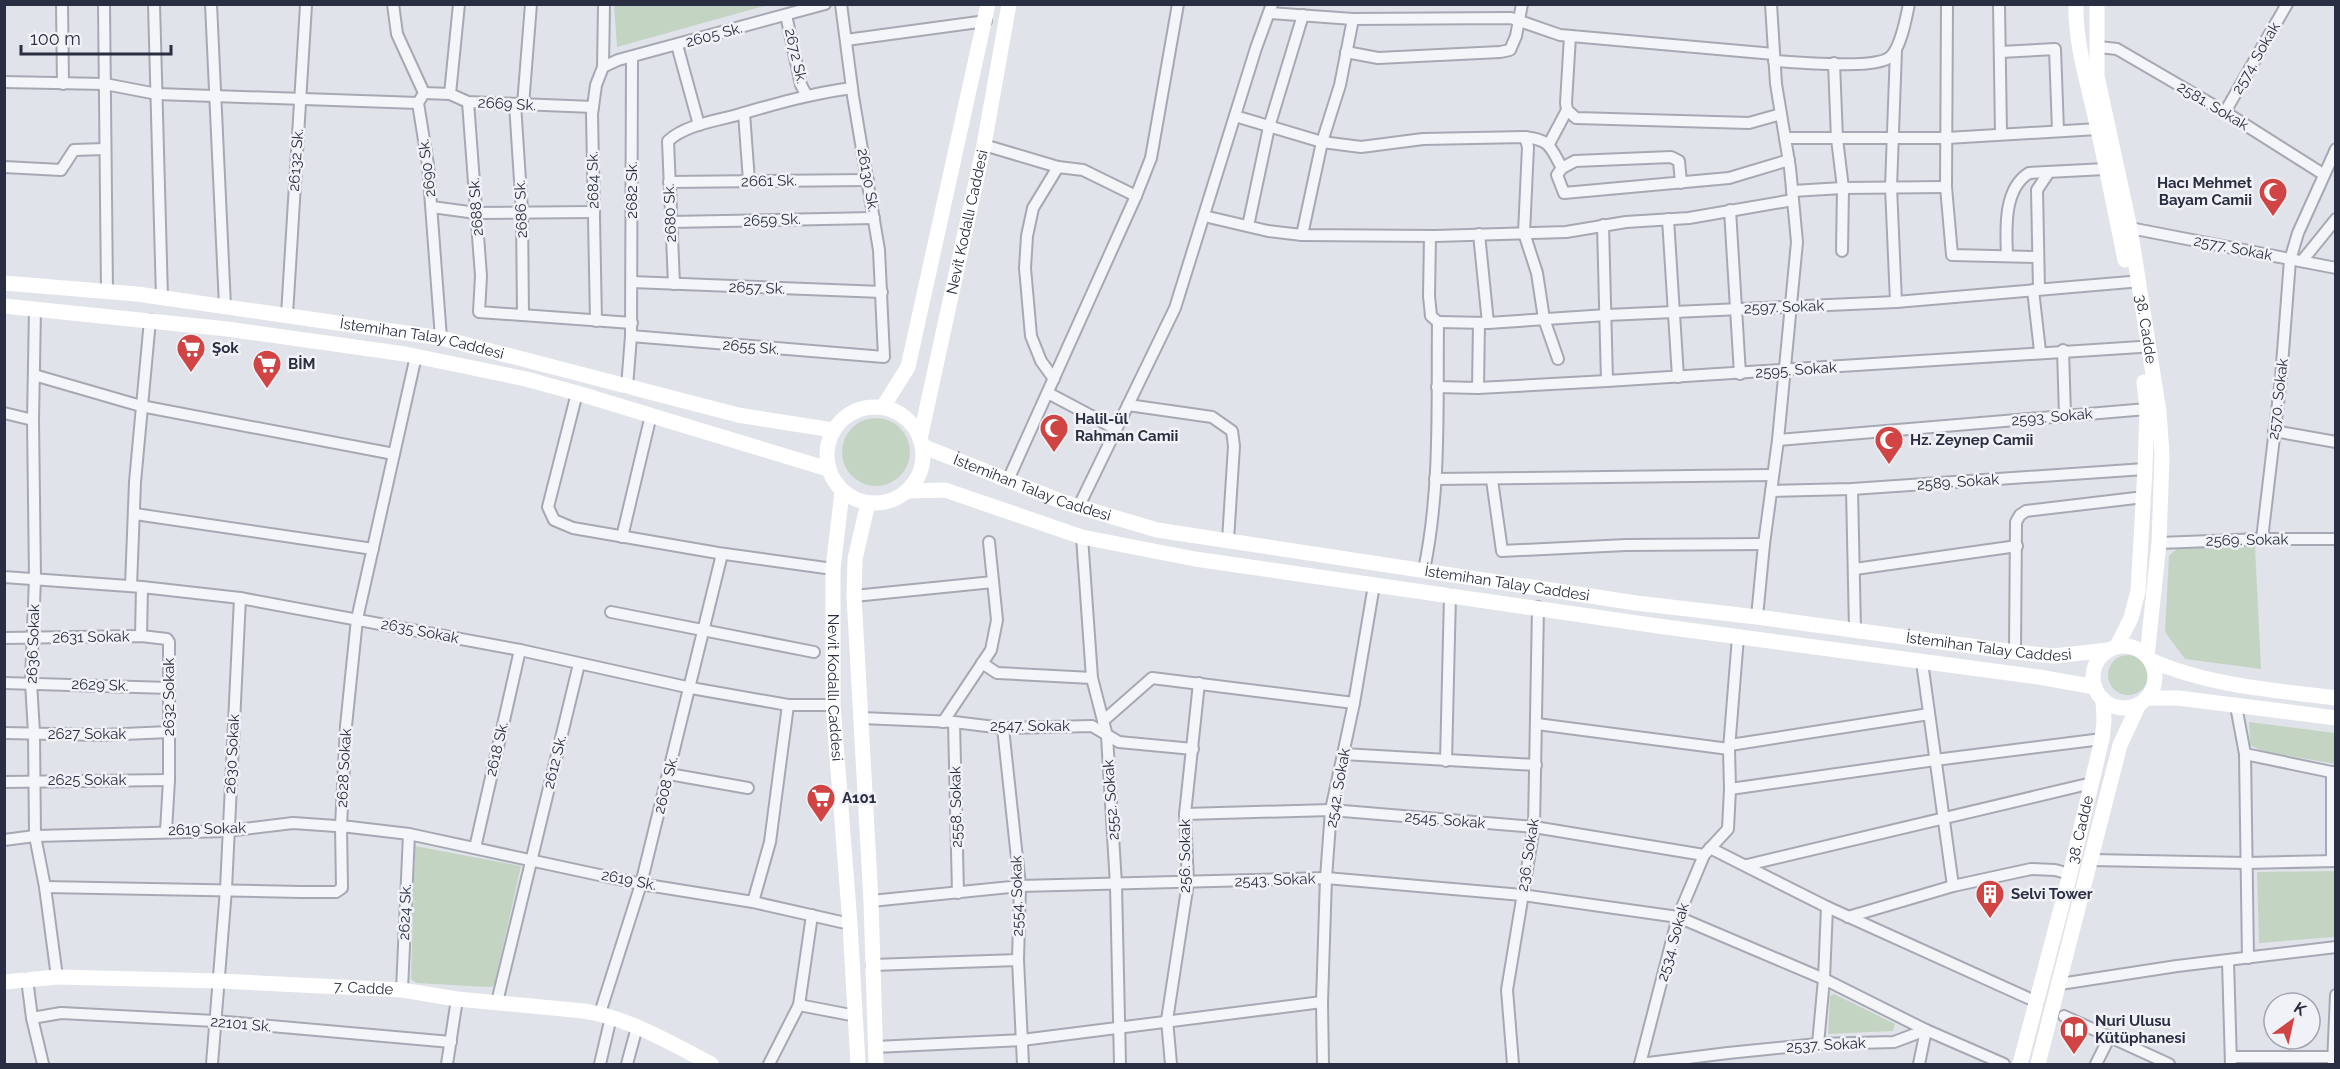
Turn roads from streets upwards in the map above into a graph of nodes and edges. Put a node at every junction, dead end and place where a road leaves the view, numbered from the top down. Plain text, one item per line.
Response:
1 (62, 4) edge
2 (104, 4) edge
3 (154, 4) edge
4 (211, 4) edge
5 (312, 4) edge
6 (393, 4) edge
7 (459, 4) edge
8 (531, 4) edge
9 (604, 4) edge
10 (825, 4) edge
11 (841, 4) edge
12 (988, 4) edge
13 (1009, 4) edge
14 (1178, 4) edge
15 (1522, 4) edge
16 (1771, 4) edge
17 (1909, 4) edge
18 (1947, 4) edge
19 (1999, 4) edge
20 (2097, 4) edge
21 (2287, 4) edge
22 (306, 5) edge
23 (2079, 5) edge
24 (1271, 9) edge
25 (786, 15) junction
26 (1303, 15) junction
27 (1353, 19) junction
28 (1518, 20) junction
29 (986, 21) junction
30 (1569, 36) junction
31 (846, 40) junction
32 (677, 45) junction
33 (2099, 47) junction
34 (1896, 50) junction
35 (1346, 52) junction
36 (2000, 52) junction
37 (632, 57) junction
38 (1774, 58) junction
39 (1834, 63) junction
40 (603, 67) junction
41 (2097, 76) junction
42 (4, 82) edge
43 (63, 84) junction
44 (105, 84) junction
45 (852, 88) junction
46 (156, 94) junction
47 (450, 94) junction
48 (215, 95) junction
49 (807, 96) junction
50 (421, 98) junction
51 (300, 99) junction
52 (468, 102) junction
53 (519, 104) junction
54 (593, 107) junction
55 (1568, 110) junction
56 (2225, 112) junction
57 (744, 113) junction
58 (1781, 114) junction
59 (1235, 116) junction
60 (699, 125) junction
61 (1269, 127) junction
62 (2098, 129) junction
63 (2058, 131) junction
64 (2001, 135) junction
65 (1525, 137) junction
66 (1785, 138) junction
67 (1893, 138) junction
68 (1947, 138) junction
69 (1837, 139) junction
70 (1322, 142) junction
71 (1549, 144) junction
72 (984, 145) junction
73 (105, 149) junction
74 (2336, 149) edge
75 (1789, 160) junction
76 (4, 167) edge
77 (1058, 167) junction
78 (1562, 168) junction
79 (2106, 169) junction
80 (2049, 172) junction
81 (2323, 174) junction
82 (868, 180) junction
83 (749, 181) junction
84 (669, 182) junction
85 (1681, 183) junction
86 (1946, 187) junction
87 (1843, 188) junction
88 (1891, 188) junction
89 (1136, 196) junction
90 (1793, 196) junction
91 (432, 207) junction
92 (1730, 210) junction
93 (522, 211) junction
94 (594, 212) junction
95 (476, 213) junction
96 (1204, 216) junction
97 (874, 218) junction
98 (1668, 219) junction
99 (2336, 219) edge
100 (670, 222) junction
101 (1603, 225) junction
102 (1248, 226) junction
103 (2130, 228) junction
104 (1524, 233) junction
105 (1479, 234) junction
106 (1302, 235) junction
107 (1430, 236) junction
108 (1842, 251) dead end
109 (2007, 256) junction
110 (2038, 257) junction
111 (2290, 260) junction
112 (2302, 261) junction
113 (2336, 268) edge
114 (632, 282) junction
115 (2130, 282) junction
116 (4, 284) edge
117 (674, 284) junction
118 (2036, 290) junction
119 (107, 292) junction
120 (882, 292) junction
121 (162, 298) junction
122 (1896, 302) junction
123 (4, 306) edge
124 (225, 306) junction
125 (1791, 307) junction
126 (35, 309) junction
127 (1737, 309) junction
128 (1675, 312) junction
129 (287, 315) junction
130 (523, 315) junction
131 (1607, 315) junction
132 (1544, 319) junction
133 (150, 320) junction
134 (596, 321) junction
135 (1438, 322) junction
136 (632, 323) junction
137 (1484, 323) junction
138 (631, 336) junction
139 (441, 339) junction
140 (2140, 347) junction
141 (2062, 350) junction
142 (2040, 351) junction
143 (416, 357) junction
144 (884, 357) joint
145 (1558, 359) dead end
146 (1785, 371) junction
147 (1740, 374) junction
148 (34, 375) junction
149 (1678, 377) junction
150 (1054, 378) junction
151 (1607, 381) junction
152 (627, 387) junction
153 (1437, 387) junction
154 (1478, 388) junction
155 (577, 393) junction
156 (1048, 393) junction
157 (1128, 405) junction
158 (141, 406) junction
159 (884, 408) junction
160 (2147, 409) junction
161 (4, 413) edge
162 (651, 415) junction
163 (2065, 415) junction
164 (33, 420) junction
165 (1116, 429) junction
166 (833, 430) junction
167 (2274, 431) junction
168 (1778, 440) junction
169 (921, 442) junction
170 (2336, 442) edge
171 (394, 454) junction
172 (828, 469) junction
173 (2145, 470) junction
174 (1773, 475) junction
175 (1008, 480) junction
176 (1436, 480) junction
177 (1492, 480) junction
178 (1852, 489) junction
179 (908, 491) junction
180 (1771, 491) junction
181 (843, 492) junction
182 (2144, 497) junction
183 (868, 503) junction
184 (1079, 506) junction
185 (135, 514) junction
186 (622, 537) junction
187 (1082, 537) junction
188 (2262, 539) junction
189 (2336, 539) edge
190 (1228, 540) junction
191 (989, 542) dead end
192 (2159, 543) junction
193 (1764, 544) junction
194 (2017, 546) junction
195 (372, 549) junction
196 (723, 554) junction
197 (833, 569) junction
198 (1855, 569) junction
199 (1424, 570) junction
200 (4, 577) edge
201 (35, 578) junction
202 (993, 582) junction
203 (1374, 585) junction
204 (136, 587) junction
205 (1450, 595) junction
206 (854, 596) junction
207 (240, 598) junction
208 (1538, 608) junction
209 (611, 612) dead end
210 (1757, 617) junction
211 (357, 619) junction
212 (1856, 630) junction
213 (704, 631) junction
214 (141, 636) junction
215 (1738, 637) junction
216 (4, 638) edge
217 (33, 638) junction
218 (2113, 648) junction
219 (520, 650) junction
220 (814, 652) dead end
221 (2015, 652) junction
222 (2149, 658) junction
223 (1922, 662) junction
224 (579, 663) junction
225 (982, 663) junction
226 (1092, 678) junction
227 (4, 682) edge
228 (30, 682) junction
229 (1199, 683) junction
230 (169, 688) junction
231 (691, 688) junction
232 (2336, 690) edge
233 (2099, 693) junction
234 (2335, 698) edge
235 (2143, 701) junction
236 (1354, 703) junction
237 (788, 705) junction
238 (833, 705) junction
239 (2236, 706) junction
240 (1929, 714) junction
241 (862, 718) junction
242 (2336, 718) edge
243 (1103, 721) junction
244 (949, 722) junction
245 (1537, 724) junction
246 (1003, 728) junction
247 (169, 732) junction
248 (4, 734) edge
249 (34, 734) junction
250 (1107, 736) junction
251 (2102, 740) junction
252 (1729, 747) junction
253 (1193, 749) junction
254 (1343, 754) junction
255 (2245, 754) junction
256 (1935, 760) junction
257 (1446, 761) junction
258 (1536, 765) junction
259 (2334, 773) edge
260 (669, 774) junction
261 (169, 780) junction
262 (34, 781) junction
263 (4, 782) edge
264 (2092, 783) junction
265 (748, 788) dead end
266 (1730, 789) junction
267 (1331, 810) junction
268 (1185, 814) junction
269 (1944, 819) junction
270 (341, 826) junction
271 (1534, 827) junction
272 (166, 831) junction
273 (228, 831) junction
274 (409, 834) junction
275 (35, 836) junction
276 (4, 840) edge
277 (475, 848) junction
278 (1707, 851) junction
279 (531, 860) junction
280 (2091, 860) junction
281 (2334, 861) edge
282 (2247, 863) junction
283 (1748, 865) junction
284 (2070, 874) junction
285 (1326, 878) junction
286 (1188, 883) junction
287 (641, 884) junction
288 (1116, 885) junction
289 (1020, 886) junction
290 (1953, 886) junction
291 (45, 887) junction
292 (226, 889) junction
293 (958, 892) junction
294 (1522, 895) junction
295 (871, 901) junction
296 (753, 902) junction
297 (1827, 907) junction
298 (812, 915) junction
299 (1678, 917) junction
300 (1848, 917) junction
301 (850, 924) junction
302 (2336, 947) edge
303 (2248, 958) junction
304 (1018, 960) junction
305 (2228, 961) junction
306 (872, 965) junction
307 (57, 977) junction
308 (27, 979) junction
309 (1824, 979) junction
310 (220, 981) junction
311 (4, 982) edge
312 (2060, 984) junction
313 (402, 990) junction
314 (2336, 995) edge
315 (457, 999) junction
316 (497, 1002) junction
317 (1322, 1002) junction
318 (2037, 1002) junction
319 (799, 1005) junction
320 (606, 1015) junction
321 (856, 1016) junction
322 (2064, 1016) dead end
323 (32, 1018) junction
324 (1167, 1020) junction
325 (214, 1021) junction
326 (637, 1027) junction
327 (1120, 1028) junction
328 (1926, 1030) junction
329 (2109, 1038) junction
330 (1022, 1040) junction
331 (451, 1042) junction
332 (1818, 1044) junction
333 (875, 1047) junction
334 (691, 1060) edge
335 (2334, 1060) edge
336 (2231, 1061) edge
337 (1640, 1064) edge
338 (43, 1065) edge
339 (212, 1065) edge
340 (447, 1065) edge
341 (600, 1065) edge
342 (627, 1065) edge
343 (711, 1065) edge
344 (769, 1065) edge
345 (858, 1065) edge
346 (876, 1065) edge
347 (1023, 1065) edge
348 (1120, 1065) edge
349 (1171, 1065) edge
350 (1323, 1065) edge
351 (1514, 1065) edge
352 (1919, 1065) edge
353 (2004, 1065) edge
354 (2020, 1065) edge
355 (2038, 1065) edge
356 (2096, 1065) edge
357 (2169, 1065) edge

1 - 43 street
2 - 44 street
3 - 46 street
4 - 48 street
5 - 22 street
6 - 50 street, 2690 Sk.
7 - 47 street
8 - 53 street, 2686 Sk.
9 - 40 street, 2684 Sk.
10 - 25 street, 2605 Sk.
11 - 31 street, 26130 Sk.
12 - 29 street
13 - 72 street, Nevit Kodallı Caddesi
14 - 89 street
15 - 28 street
16 - 38 street
17 - 34 street
18 - 68 street
19 - 36 street
20 - 33 street, 38. Cadde
21 - 56 street, 2574. Sokak
22 - 51 street, 26132 Sk.
23 - 41 street
23 - 62 street, 38. Cadde
24 - 26 street
24 - 59 street
25 - 32 street, 2605 Sk.
25 - 49 street, 2672 Sk.
26 - 27 street
26 - 61 street
27 - 28 street
27 - 35 street
28 - 30 street
28 - 35 street
29 - 31 street
29 - 159 street
30 - 38 street
30 - 55 street
31 - 45 street, 26130 Sk.
32 - 37 street, 2605 Sk.
32 - 60 street
33 - 41 street, 38. Cadde
33 - 56 street, 2581. Sokak
34 - 39 street
34 - 67 street
35 - 70 street
36 - 63 street
36 - 64 street
37 - 40 street, 2605 Sk.
37 - 114 street, 2682 Sk.
38 - 39 street
38 - 58 street
39 - 69 street
40 - 54 street, 2684 Sk.
41 - 103 street, 38. Cadde
42 - 43 street, 2669 Sk.
43 - 44 street, 2669 Sk.
44 - 46 street, 2669 Sk.
44 - 73 street
45 - 49 street
45 - 82 street, 26130 Sk.
46 - 48 street, 2669 Sk.
46 - 121 street
47 - 50 street, 2669 Sk.
47 - 52 street, 2669 Sk.
48 - 51 street, 2669 Sk.
48 - 124 street
49 - 57 street
50 - 51 street, 2669 Sk.
50 - 91 street, 2690 Sk.
51 - 129 street, 26132 Sk.
52 - 53 street, 2669 Sk.
52 - 95 street, 2688 Sk.
53 - 54 street, 2669 Sk.
53 - 93 street, 2686 Sk.
54 - 94 street, 2684 Sk.
55 - 58 street
55 - 71 street
56 - 81 street, 2581. Sokak
57 - 60 street
57 - 83 street
58 - 66 street
59 - 61 street
59 - 96 street
60 - 84 street, 2680 Sk.
61 - 70 street
61 - 102 street
62 - 63 street
62 - 79 street, 38. Cadde
63 - 64 street
64 - 68 street
65 - 70 street
65 - 71 street
65 - 104 street
66 - 69 street
66 - 75 street
67 - 68 street
67 - 69 street
67 - 88 street
68 - 86 street
69 - 87 street
70 - 106 street
71 - 78 street
72 - 77 street
72 - 169 street, Nevit Kodallı Caddesi
73 - 76 street
73 - 119 street
74 - 81 street, 2570. Sokak
75 - 85 street
75 - 90 street
77 - 89 street
77 - 150 street
78 - 85 street
78 - 85 street
79 - 80 street
79 - 115 street, 38. Cadde
80 - 109 street
80 - 110 street
81 - 111 street, 2570. Sokak
82 - 83 street, 2661 Sk.
82 - 97 street, 26130 Sk.
83 - 84 street, 2661 Sk.
84 - 100 street, 2680 Sk.
86 - 88 street
86 - 109 street
87 - 88 street
87 - 90 street
87 - 108 street
88 - 122 street
89 - 150 street
90 - 92 street
90 - 125 street
91 - 95 street
91 - 139 street, 2690 Sk.
92 - 98 street
92 - 127 street
93 - 94 street
93 - 95 street
93 - 130 street, 2686 Sk.
94 - 134 street, 2684 Sk.
95 - 130 street, 2688 Sk.
96 - 102 street
96 - 157 street
97 - 100 street, 2659 Sk.
97 - 120 street, 26130 Sk.
98 - 101 street
98 - 128 street
99 - 112 street
100 - 117 street, 2680 Sk.
101 - 104 street
101 - 131 street
102 - 106 street
103 - 111 street, 2577. Sokak
103 - 192 street, 38. Cadde
104 - 105 street
104 - 132 street
105 - 107 street
105 - 137 street
106 - 107 street
107 - 135 street
109 - 110 street
110 - 118 street
111 - 112 street, 2577. Sokak
111 - 167 street, 2570. Sokak
112 - 113 street, 2577. Sokak
114 - 117 street, 2657 Sk.
114 - 136 street, 2682 Sk.
115 - 118 street, 2597. Sokak
115 - 140 street, 38. Cadde
116 - 119 street, İstemihan Talay Caddesi
117 - 120 street, 2657 Sk.
118 - 122 street, 2597. Sokak
118 - 142 street
119 - 121 street, İstemihan Talay Caddesi
120 - 144 street, 26130 Sk.
121 - 124 street, İstemihan Talay Caddesi
122 - 125 street, 2597. Sokak
123 - 126 street, İstemihan Talay Caddesi
124 - 129 street, İstemihan Talay Caddesi
125 - 127 street, 2597. Sokak
125 - 146 street
126 - 133 street, İstemihan Talay Caddesi
126 - 148 street, 2636 Sokak
127 - 128 street, 2597. Sokak
127 - 147 street
128 - 131 street, 2597. Sokak
128 - 149 street
129 - 139 street, İstemihan Talay Caddesi
130 - 134 street
131 - 132 street, 2597. Sokak
131 - 151 street
132 - 137 street, 2597. Sokak
132 - 145 street
133 - 143 street, İstemihan Talay Caddesi
133 - 158 street
134 - 136 street
135 - 137 street, 2597. Sokak
135 - 153 street
136 - 138 street
137 - 154 street
138 - 144 street, 2655 Sk.
138 - 152 street
139 - 152 street, İstemihan Talay Caddesi
140 - 141 street, 2595. Sokak
140 - 160 street, 38. Cadde
141 - 142 street, 2595. Sokak
141 - 163 street
142 - 146 street, 2595. Sokak
143 - 155 street, İstemihan Talay Caddesi
143 - 171 street, 2628 Sokak
146 - 147 street, 2595. Sokak
146 - 168 street
147 - 149 street, 2595. Sokak
148 - 158 street
148 - 164 street, 2636 Sokak
149 - 151 street, 2595. Sokak
150 - 156 street
151 - 154 street, 2595. Sokak
152 - 166 street, İstemihan Talay Caddesi
153 - 154 street, 2595. Sokak
153 - 176 street
155 - 162 street, İstemihan Talay Caddesi
155 - 186 street
156 - 165 street
156 - 175 street
157 - 165 street
157 - 190 street
158 - 171 street
158 - 185 street
159 - 166 street
159 - 169 street
160 - 163 street, 2593. Sokak
160 - 173 street, 38. Cadde
161 - 164 street
162 - 172 street, İstemihan Talay Caddesi
162 - 186 street
163 - 168 street, 2593. Sokak
164 - 201 street, 2636 Sokak
165 - 184 street
166 - 172 street
167 - 170 street
167 - 188 street, 2570. Sokak
168 - 174 street
169 - 175 street, İstemihan Talay Caddesi
169 - 179 street
171 - 195 street, 2628 Sokak
172 - 181 street
173 - 178 street, 2589. Sokak
173 - 182 street, 38. Cadde
174 - 177 street
174 - 180 street
175 - 184 street, İstemihan Talay Caddesi
176 - 177 street
176 - 199 street
177 - 193 street
178 - 180 street, 2589. Sokak
178 - 198 street
179 - 183 street
179 - 187 street, İstemihan Talay Caddesi
180 - 193 street
181 - 183 street
181 - 197 street, Nevit Kodallı Caddesi
182 - 194 street
182 - 218 street, 38. Cadde
183 - 206 street, Nevit Kodallı Caddesi
184 - 190 street, İstemihan Talay Caddesi
185 - 195 street
185 - 204 street
186 - 196 street
187 - 203 street, İstemihan Talay Caddesi
187 - 226 street, 2552. Sokak
188 - 189 street, 2569. Sokak
188 - 192 street, 2569. Sokak
190 - 199 street, İstemihan Talay Caddesi
191 - 202 street
192 - 222 street, 38. Cadde
193 - 210 street
194 - 198 street
194 - 221 street
195 - 211 street, 2628 Sokak
196 - 197 street
196 - 213 street, 2608 Sk.
197 - 238 street, Nevit Kodallı Caddesi
198 - 212 street
199 - 210 street, İstemihan Talay Caddesi
200 - 201 street, 2635 Sokak
201 - 204 street, 2635 Sokak
201 - 217 street, 2636 Sokak
202 - 206 street
202 - 225 street
203 - 205 street, İstemihan Talay Caddesi
203 - 236 street, 2542. Sokak
204 - 207 street, 2635 Sokak
204 - 214 street
205 - 208 street, İstemihan Talay Caddesi
205 - 257 street
206 - 241 street, Nevit Kodallı Caddesi
207 - 211 street, 2635 Sokak
207 - 273 street, 2630 Sokak
208 - 215 street, İstemihan Talay Caddesi
208 - 245 street, 236. Sokak
209 - 213 street
210 - 212 street, İstemihan Talay Caddesi
211 - 219 street, 2635 Sokak
211 - 270 street, 2628 Sokak
212 - 221 street, İstemihan Talay Caddesi
213 - 220 street
213 - 231 street, 2608 Sk.
214 - 217 street, 2631 Sokak
214 - 230 street, 2632 Sokak
215 - 223 street, İstemihan Talay Caddesi
215 - 252 street
216 - 217 street, 2631 Sokak
217 - 228 street, 2636 Sokak
218 - 221 street, İstemihan Talay Caddesi
218 - 222 street
218 - 233 street
219 - 224 street, 2635 Sokak
219 - 277 street, 2618 Sk.
222 - 234 street
222 - 235 street
223 - 233 street, İstemihan Talay Caddesi
223 - 240 street
224 - 231 street, 2635 Sokak
224 - 279 street, 2612 Sk.
225 - 226 street
225 - 244 street
226 - 243 street, 2552. Sokak
227 - 228 street, 2629 Sk.
228 - 230 street, 2629 Sk.
228 - 249 street, 2636 Sokak
229 - 236 street
229 - 243 street
229 - 253 street, 256. Sokak
230 - 247 street, 2632 Sokak
231 - 237 street, 2635 Sokak
231 - 260 street, 2608 Sk.
232 - 234 street
233 - 235 street
233 - 251 street, 38. Cadde
235 - 239 street
235 - 280 street, 38. Cadde
236 - 254 street, 2542. Sokak
237 - 238 street, 2635 Sokak
237 - 296 street
238 - 301 street, Nevit Kodallı Caddesi
239 - 242 street
239 - 255 street
240 - 252 street
240 - 256 street
241 - 244 street, 2547. Sokak
241 - 295 street, Nevit Kodallı Caddesi
243 - 250 street, 2552. Sokak
244 - 246 street, 2547. Sokak
244 - 293 street, 2558. Sokak
245 - 252 street
245 - 258 street, 236. Sokak
246 - 250 street, 2547. Sokak
246 - 289 street, 2554. Sokak
247 - 249 street, 2627 Sokak
247 - 261 street, 2632 Sokak
248 - 249 street, 2627 Sokak
249 - 262 street, 2636 Sokak
250 - 253 street, 2547. Sokak
250 - 288 street, 2552. Sokak
251 - 256 street
251 - 264 street, 38. Cadde
252 - 266 street
253 - 268 street, 256. Sokak
254 - 257 street
254 - 267 street, 2542. Sokak
255 - 259 street
255 - 282 street
256 - 266 street
256 - 269 street
257 - 258 street
258 - 271 street, 236. Sokak
259 - 281 street
260 - 265 street
260 - 287 street, 2608 Sk.
261 - 262 street, 2625 Sokak
261 - 272 street, 2632 Sokak
262 - 263 street, 2625 Sokak
262 - 275 street, 2636 Sokak
264 - 269 street
264 - 284 street, 38. Cadde
266 - 278 street, 2534. Sokak
267 - 268 street, 2545. Sokak
267 - 271 street, 2545. Sokak
267 - 285 street, 2542. Sokak
268 - 286 street, 256. Sokak
269 - 283 street
269 - 290 street
270 - 273 street, 2619 Sokak
270 - 274 street, 2619 Sokak
270 - 292 street, 2628 Sokak
271 - 278 street, 2545. Sokak
271 - 294 street, 236. Sokak
272 - 273 street, 2619 Sokak
272 - 275 street, 2619 Sokak
273 - 292 street, 2630 Sokak
274 - 277 street, 2619 Sk.
274 - 313 street, 2624 Sk.
275 - 276 street, 2619 Sokak
275 - 291 street, 2636 Sokak
277 - 279 street, 2619 Sk.
278 - 283 street, 2545. Sokak
278 - 299 street, 2534. Sokak
279 - 287 street, 2619 Sk.
279 - 316 street, 2612 Sk.
280 - 282 street
280 - 312 street, 38. Cadde
281 - 282 street
282 - 303 street
283 - 297 street, 2545. Sokak
284 - 290 street
284 - 318 street, 38. Cadde
285 - 286 street, 2543. Sokak
285 - 294 street, 2543. Sokak
285 - 317 street, 2542. Sokak
286 - 288 street, 2543. Sokak
286 - 324 street, 256. Sokak
287 - 296 street, 2619 Sk.
287 - 320 street, 2608 Sk.
288 - 289 street, 2543. Sokak
288 - 327 street, 2552. Sokak
289 - 293 street, 2543. Sokak
289 - 304 street, 2554. Sokak
290 - 300 street
291 - 292 street, 2628 Sokak
291 - 307 street, 2636 Sokak
292 - 310 street, 2630 Sokak
293 - 295 street, 2543. Sokak
294 - 299 street, 2543. Sokak
294 - 351 street, 236. Sokak
295 - 306 street, Nevit Kodallı Caddesi
296 - 298 street, 2619 Sk.
297 - 300 street, 2545. Sokak
297 - 309 street
298 - 301 street, 2619 Sk.
298 - 319 street
299 - 309 street, 2543. Sokak
299 - 337 street, 2534. Sokak
300 - 318 street, 2545. Sokak
301 - 321 street, Nevit Kodallı Caddesi
302 - 303 street
303 - 305 street
304 - 306 street
304 - 330 street, 2554. Sokak
305 - 312 street
305 - 336 street
306 - 333 street, Nevit Kodallı Caddesi
307 - 308 street, 7. Cadde
307 - 310 street, 7. Cadde
308 - 311 street, 7. Cadde
308 - 323 street
309 - 328 street, 2543. Sokak
309 - 332 street
310 - 313 street, 7. Cadde
310 - 325 street, 2630 Sokak
312 - 355 street, 38. Cadde
313 - 315 street, 7. Cadde
314 - 335 street
315 - 316 street, 7. Cadde
315 - 331 street
316 - 320 street, 7. Cadde
317 - 324 street
317 - 350 street, 2542. Sokak
318 - 354 street, 38. Cadde
319 - 321 street
319 - 344 street
320 - 326 street, 7. Cadde
320 - 341 street, 2608 Sk.
321 - 345 street, Nevit Kodallı Caddesi
322 - 329 street
323 - 325 street, 22101 Sk.
323 - 338 street
324 - 327 street
324 - 349 street, 256. Sokak
325 - 331 street, 22101 Sk.
325 - 339 street, 2630 Sokak
326 - 334 street, 7. Cadde
326 - 342 street
327 - 330 street
327 - 348 street, 2552. Sokak
328 - 332 street, 2537. Sokak
328 - 352 street
328 - 353 street
329 - 356 street
329 - 357 street
330 - 333 street
330 - 347 street, 2554. Sokak
331 - 340 street
332 - 337 street, 2537. Sokak
333 - 346 street, Nevit Kodallı Caddesi
334 - 343 street, 7. Cadde
335 - 336 street

